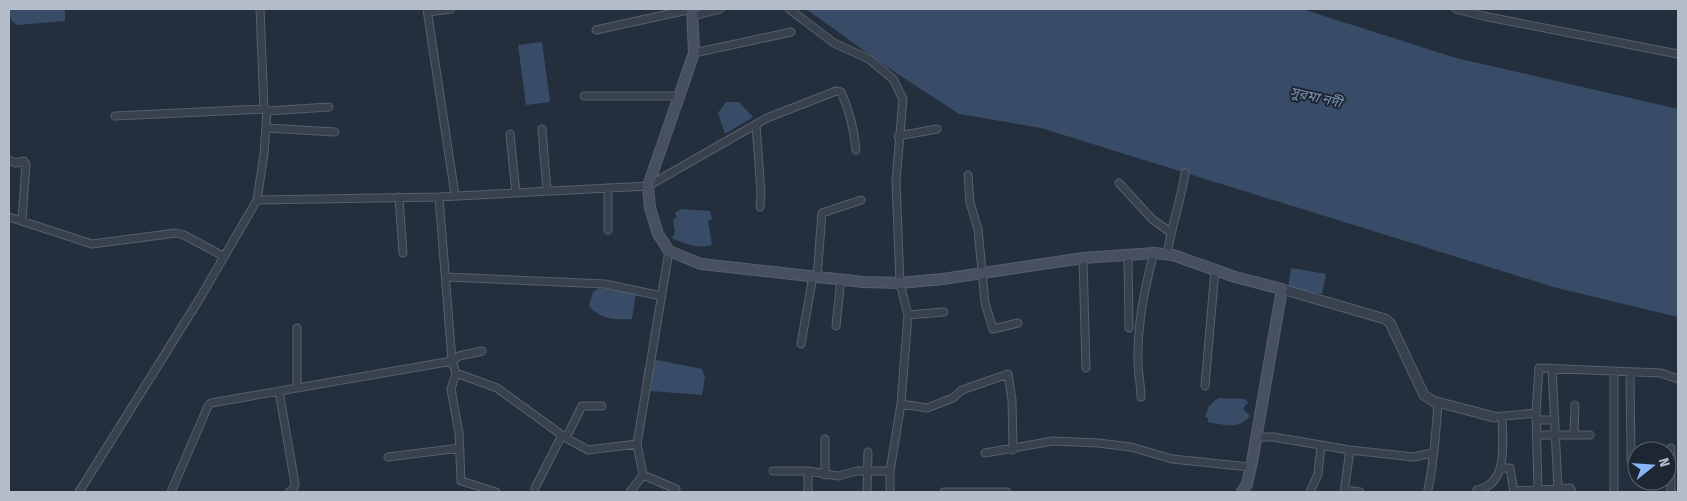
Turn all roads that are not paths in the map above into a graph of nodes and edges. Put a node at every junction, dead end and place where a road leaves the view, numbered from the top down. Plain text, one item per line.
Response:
1 (260, 9) edge
2 (451, 9) edge
3 (720, 9) edge
4 (790, 9) edge
5 (1456, 9) edge
6 (428, 10) edge
7 (693, 11) edge
8 (596, 30) dead end
9 (791, 32) dead end
10 (694, 53) junction
11 (1678, 54) edge
12 (584, 96) dead end
13 (679, 96) junction
14 (329, 107) dead end
15 (266, 110) junction
16 (115, 116) dead end
17 (756, 125) junction
18 (267, 128) junction
19 (542, 129) dead end
20 (937, 129) dead end
21 (335, 132) dead end
22 (510, 134) dead end
23 (898, 136) junction
24 (856, 150) dead end
25 (9, 160) edge
26 (1185, 174) dead end
27 (968, 175) dead end
28 (1119, 183) dead end
29 (648, 186) junction
30 (608, 188) junction
31 (547, 191) junction
32 (516, 192) junction
33 (455, 196) junction
34 (439, 197) junction
35 (398, 198) junction
36 (257, 200) junction
37 (861, 200) dead end
38 (760, 207) dead end
39 (9, 217) edge
40 (22, 220) junction
41 (608, 230) dead end
42 (1170, 232) junction
43 (670, 251) junction
44 (404, 253) dead end
45 (1154, 253) junction
46 (1167, 255) junction
47 (223, 256) junction
48 (1128, 256) junction
49 (1083, 258) junction
50 (1215, 270) junction
51 (982, 273) junction
52 (447, 276) junction
53 (815, 276) junction
54 (841, 279) junction
55 (900, 282) junction
56 (1282, 289) junction
57 (661, 296) junction
58 (944, 312) dead end
59 (908, 315) junction
60 (1018, 323) dead end
61 (836, 326) dead end
62 (297, 328) dead end
63 (1129, 328) dead end
64 (801, 344) dead end
65 (482, 351) dead end
66 (452, 361) junction
67 (1086, 368) dead end
68 (1552, 368) junction
69 (1614, 371) junction
70 (1630, 372) junction
71 (456, 373) junction
72 (1678, 379) edge
73 (1205, 386) dead end
74 (297, 388) junction
75 (279, 391) junction
76 (1141, 397) dead end
77 (1438, 403) junction
78 (901, 404) junction
79 (1575, 405) dead end
80 (602, 406) dead end
81 (1498, 416) junction
82 (1537, 416) junction
83 (1555, 420) junction
84 (1537, 435) junction
85 (1556, 435) junction
86 (1574, 435) junction
87 (1590, 435) dead end
88 (1256, 436) junction
89 (564, 437) junction
90 (825, 439) dead end
91 (1631, 441) edge
92 (636, 444) junction
93 (1322, 446) junction
94 (460, 448) junction
95 (1013, 450) junction
96 (1350, 450) junction
97 (868, 452) dead end
98 (985, 453) dead end
99 (1432, 453) junction
100 (388, 457) dead end
101 (1250, 467) junction
102 (1502, 468) junction
103 (773, 470) dead end
104 (808, 470) junction
105 (868, 471) junction
106 (890, 471) junction
107 (643, 475) junction
108 (825, 475) junction
109 (534, 488) dead end
110 (676, 489) dead end
111 (1558, 489) junction
112 (1428, 490) dead end
113 (1538, 490) junction
114 (1344, 491) edge
115 (79, 492) edge
116 (171, 492) edge
117 (289, 492) edge
118 (496, 492) edge
119 (630, 492) edge
120 (808, 492) edge
121 (867, 492) edge
122 (890, 492) edge
123 (944, 492) edge
124 (1007, 492) edge
125 (1242, 492) edge
126 (1310, 492) edge
127 (1360, 492) edge
128 (1477, 492) edge
129 (1514, 492) edge
130 (1572, 492) edge
131 (1614, 492) edge

1 - 15 street
2 - 6 street
3 - 7 street
4 - 23 street
5 - 11 street
6 - 33 street
7 - 8 street
7 - 10 main road
9 - 10 street
10 - 13 main road
12 - 13 street
13 - 29 main road
14 - 15 street
15 - 16 street
15 - 18 street
17 - 24 street
17 - 29 street
17 - 38 street
18 - 21 street
18 - 36 street
19 - 31 street
20 - 23 street
22 - 32 street
23 - 55 street
25 - 40 street
26 - 42 street
27 - 51 street
28 - 42 street
29 - 30 street
29 - 43 main road
30 - 31 street
30 - 41 street
31 - 32 street
32 - 33 street
33 - 34 street
34 - 35 street
34 - 52 street
35 - 36 street
35 - 44 street
36 - 47 street
37 - 53 street
39 - 40 street
40 - 47 street
42 - 46 street
43 - 53 main road
43 - 57 street
45 - 46 main road
45 - 48 main road
45 - 76 street
46 - 50 main road
47 - 115 street
48 - 49 main road
48 - 63 street
49 - 51 main road
49 - 67 street
50 - 56 main road
50 - 73 street
51 - 55 main road
51 - 60 street
52 - 57 street
52 - 66 street
53 - 54 main road
53 - 64 street
54 - 55 main road
54 - 61 street
55 - 59 street
56 - 77 street
56 - 88 main road
57 - 92 street
58 - 59 street
59 - 78 street
62 - 74 street
65 - 66 street
66 - 71 street
66 - 74 street
68 - 69 street
68 - 82 street
68 - 83 street
69 - 70 street
69 - 131 street
70 - 72 street
70 - 91 street
71 - 89 street
71 - 94 street
74 - 75 street
75 - 116 street
75 - 117 street
77 - 81 street
77 - 99 street
78 - 95 street
78 - 106 street
79 - 86 street
80 - 89 street
81 - 82 street
81 - 102 street
82 - 83 street
82 - 84 street
83 - 85 street
84 - 85 street
84 - 113 street
85 - 86 street
85 - 111 street
86 - 87 street
88 - 93 street
88 - 101 main road
89 - 92 street
89 - 109 street
90 - 108 street
92 - 107 street
93 - 96 street
93 - 126 street
94 - 100 street
94 - 118 street
95 - 98 street
95 - 101 street
96 - 99 street
96 - 114 street
97 - 105 street
99 - 112 street
101 - 125 main road
102 - 128 street
102 - 129 street
103 - 104 street
104 - 108 street
104 - 120 street
105 - 106 street
105 - 108 street
105 - 121 street
106 - 122 street
107 - 110 street
107 - 119 street
111 - 113 street
111 - 130 street
113 - 129 street
114 - 127 street
123 - 124 street

